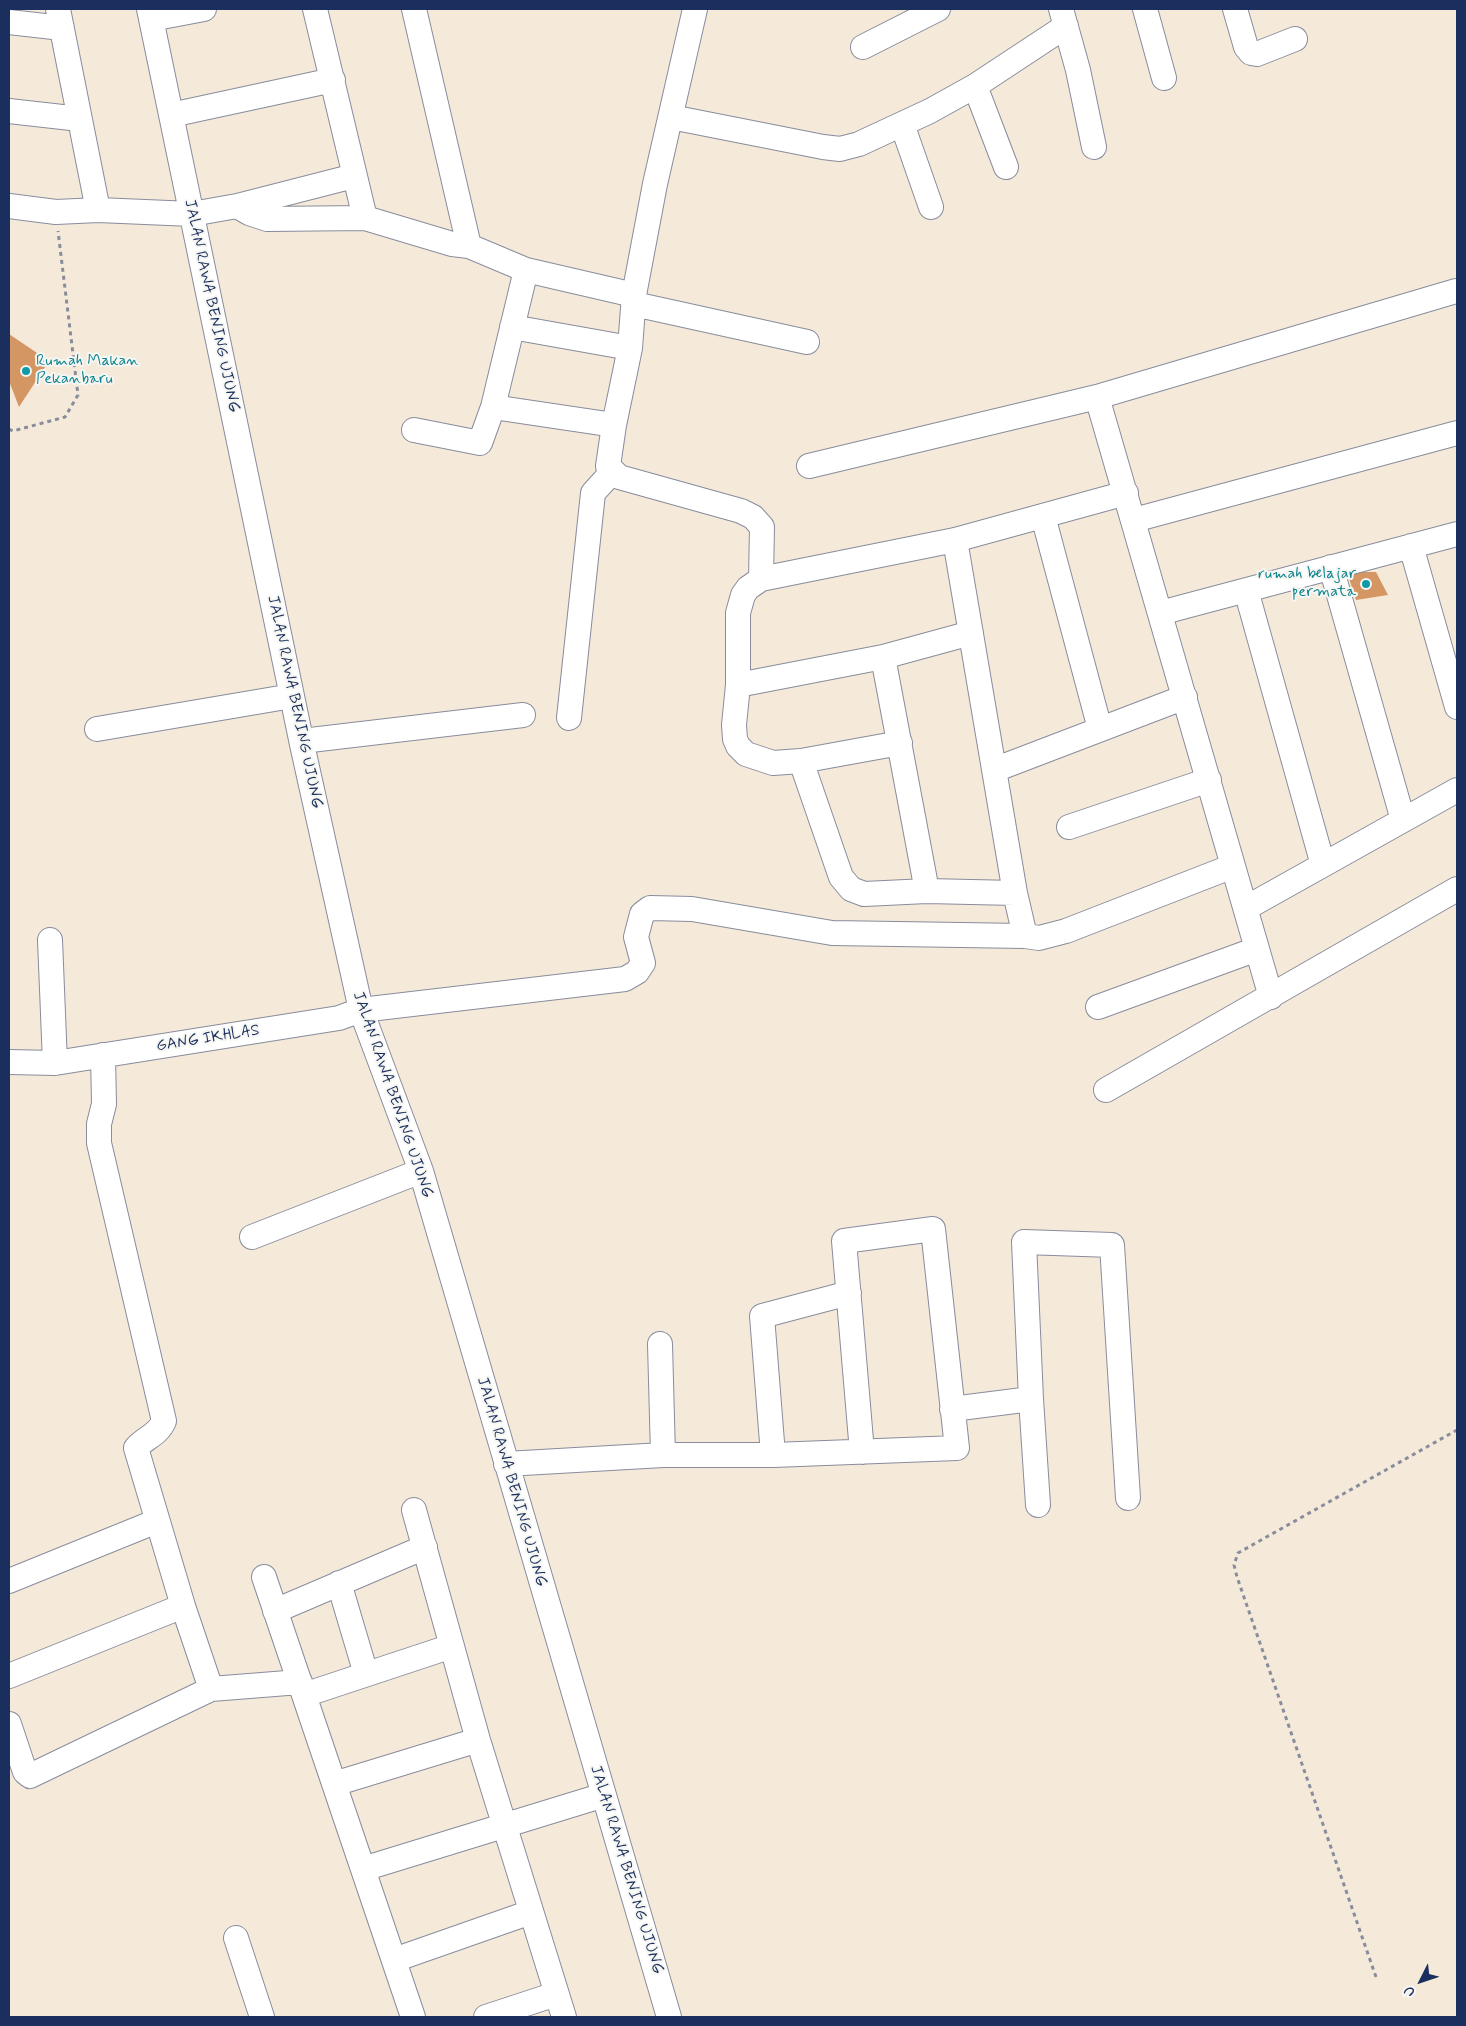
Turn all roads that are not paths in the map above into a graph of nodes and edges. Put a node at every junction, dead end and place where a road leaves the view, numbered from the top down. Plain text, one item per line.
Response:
1 (204, 9) edge
2 (315, 9) edge
3 (414, 9) edge
4 (696, 9) edge
5 (938, 9) edge
6 (1145, 9) edge
7 (1235, 9) edge
8 (150, 14) edge
9 (1067, 14) edge
10 (60, 18) edge
11 (9, 22) edge
12 (1295, 40) dead end
13 (863, 47) dead end
14 (1164, 78) dead end
15 (333, 80) junction
16 (976, 86) junction
17 (9, 110) edge
18 (171, 115) junction
19 (671, 117) junction
20 (80, 119) junction
21 (902, 124) junction
22 (1094, 146) dead end
23 (1006, 167) dead end
24 (354, 176) junction
25 (9, 206) edge
26 (237, 206) junction
27 (931, 207) dead end
28 (98, 210) junction
29 (192, 214) junction
30 (366, 218) junction
31 (469, 246) junction
32 (526, 270) junction
33 (1456, 291) dead end
34 (634, 299) junction
35 (512, 327) junction
36 (807, 342) dead end
37 (630, 348) junction
38 (1097, 397) junction
39 (492, 407) junction
40 (614, 425) junction
41 (414, 430) dead end
42 (1457, 433) edge
43 (809, 466) dead end
44 (613, 471) junction
45 (1126, 494) junction
46 (1042, 516) junction
47 (1134, 520) junction
48 (1457, 534) edge
49 (955, 540) junction
50 (1412, 546) junction
51 (1331, 567) junction
52 (761, 580) junction
53 (1246, 590) junction
54 (1160, 613) junction
55 (971, 633) junction
56 (883, 658) junction
57 (738, 685) junction
58 (292, 696) junction
59 (1185, 697) junction
60 (1457, 707) edge
61 (523, 715) dead end
62 (568, 718) dead end
63 (97, 729) dead end
64 (1100, 729) junction
65 (302, 741) junction
66 (900, 743) junction
67 (801, 761) junction
68 (994, 770) junction
69 (1209, 780) junction
70 (1457, 790) edge
71 (1403, 820) junction
72 (1069, 827) dead end
73 (1324, 865) junction
74 (1234, 866) junction
75 (1457, 889) edge
76 (927, 891) junction
77 (1015, 892) junction
78 (1246, 908) junction
79 (1024, 936) junction
80 (50, 940) dead end
81 (1257, 949) junction
82 (1271, 997) junction
83 (1098, 1007) dead end
84 (361, 1010) junction
85 (103, 1055) junction
86 (9, 1062) edge
87 (55, 1063) junction
88 (1106, 1090) dead end
89 (420, 1171) junction
90 (252, 1237) dead end
91 (849, 1293) junction
92 (660, 1344) dead end
93 (1031, 1399) junction
94 (952, 1409) junction
95 (862, 1452) junction
96 (663, 1455) junction
97 (773, 1455) junction
98 (506, 1464) junction
99 (1128, 1498) dead end
100 (1038, 1505) dead end
101 (414, 1510) dead end
102 (157, 1521) junction
103 (425, 1547) junction
104 (264, 1577) dead end
105 (9, 1581) edge
106 (339, 1582) junction
107 (183, 1606) junction
108 (275, 1611) junction
109 (452, 1646) junction
110 (366, 1674) junction
111 (9, 1676) edge
112 (211, 1689) junction
113 (302, 1689) junction
114 (9, 1724) edge
115 (478, 1740) junction
116 (334, 1784) junction
117 (604, 1795) junction
118 (504, 1825) junction
119 (363, 1869) junction
120 (531, 1912) junction
121 (236, 1938) dead end
122 (394, 1960) junction
123 (556, 1994) junction
124 (501, 2015) edge
125 (262, 2017) edge
126 (414, 2017) edge
127 (564, 2017) edge
128 (670, 2017) edge

1 - 8 street
2 - 15 street
3 - 31 street
4 - 19 street
5 - 13 street
6 - 14 street
7 - 12 street
8 - 18 street, JALAN RAWA BENING UJUNG
9 - 16 street
9 - 22 street
10 - 11 street
10 - 20 street
15 - 18 street
15 - 24 street
16 - 21 street
16 - 23 street
17 - 20 street
18 - 29 street, JALAN RAWA BENING UJUNG
19 - 21 street
19 - 34 street
20 - 28 street
21 - 27 street
24 - 26 street
24 - 30 street
25 - 28 street
26 - 29 street
26 - 30 street
28 - 29 street
29 - 58 street, JALAN RAWA BENING UJUNG
30 - 31 street
31 - 32 street
32 - 34 street
32 - 35 street
33 - 38 street
34 - 36 street
34 - 37 street
35 - 37 street
35 - 39 street
37 - 40 street
38 - 43 street
38 - 45 street
39 - 40 street
39 - 41 street
40 - 44 street
42 - 47 street
44 - 52 street
44 - 62 street
45 - 46 street
45 - 47 street
46 - 49 street
46 - 64 street
47 - 54 street
48 - 50 street
49 - 52 street
49 - 55 street
50 - 51 street
50 - 60 street
51 - 53 street
51 - 71 street
52 - 57 street
53 - 54 street
53 - 73 street
54 - 59 street
55 - 56 street
55 - 68 street
56 - 57 street
56 - 66 street
57 - 67 street
58 - 63 street
58 - 65 street, JALAN RAWA BENING UJUNG
59 - 64 street
59 - 69 street
61 - 65 street
64 - 68 street
65 - 84 street, JALAN RAWA BENING UJUNG
66 - 67 street
66 - 76 street
67 - 76 street
68 - 77 street
69 - 72 street
69 - 74 street
70 - 71 street
71 - 73 street
73 - 78 street
74 - 78 street
74 - 79 street
75 - 82 street
76 - 77 street
77 - 79 street
78 - 81 street
79 - 84 street, GANG IKHLAS
80 - 87 street
81 - 82 street
81 - 83 street
82 - 88 street
84 - 85 street, GANG IKHLAS
84 - 89 street, JALAN RAWA BENING UJUNG
85 - 87 street, GANG IKHLAS
85 - 102 street
86 - 87 street, GANG IKHLAS
89 - 90 street
89 - 98 street, JALAN RAWA BENING UJUNG
91 - 94 street
91 - 95 street
91 - 97 street
92 - 96 street
93 - 94 street
93 - 99 street
93 - 100 street
94 - 95 street
95 - 97 street
96 - 97 street
96 - 98 street
98 - 117 street, JALAN RAWA BENING UJUNG
101 - 103 street
102 - 105 street
102 - 107 street
103 - 106 street
103 - 109 street
104 - 108 street
106 - 108 street
106 - 110 street
107 - 111 street
107 - 112 street
108 - 113 street
109 - 110 street
109 - 115 street
110 - 113 street
112 - 113 street
112 - 114 street
113 - 116 street
115 - 116 street
115 - 118 street
116 - 119 street
117 - 118 street
117 - 128 street, JALAN RAWA BENING UJUNG
118 - 119 street
118 - 120 street
119 - 122 street
120 - 122 street
120 - 123 street
121 - 125 street
122 - 126 street
123 - 124 street
123 - 127 street

